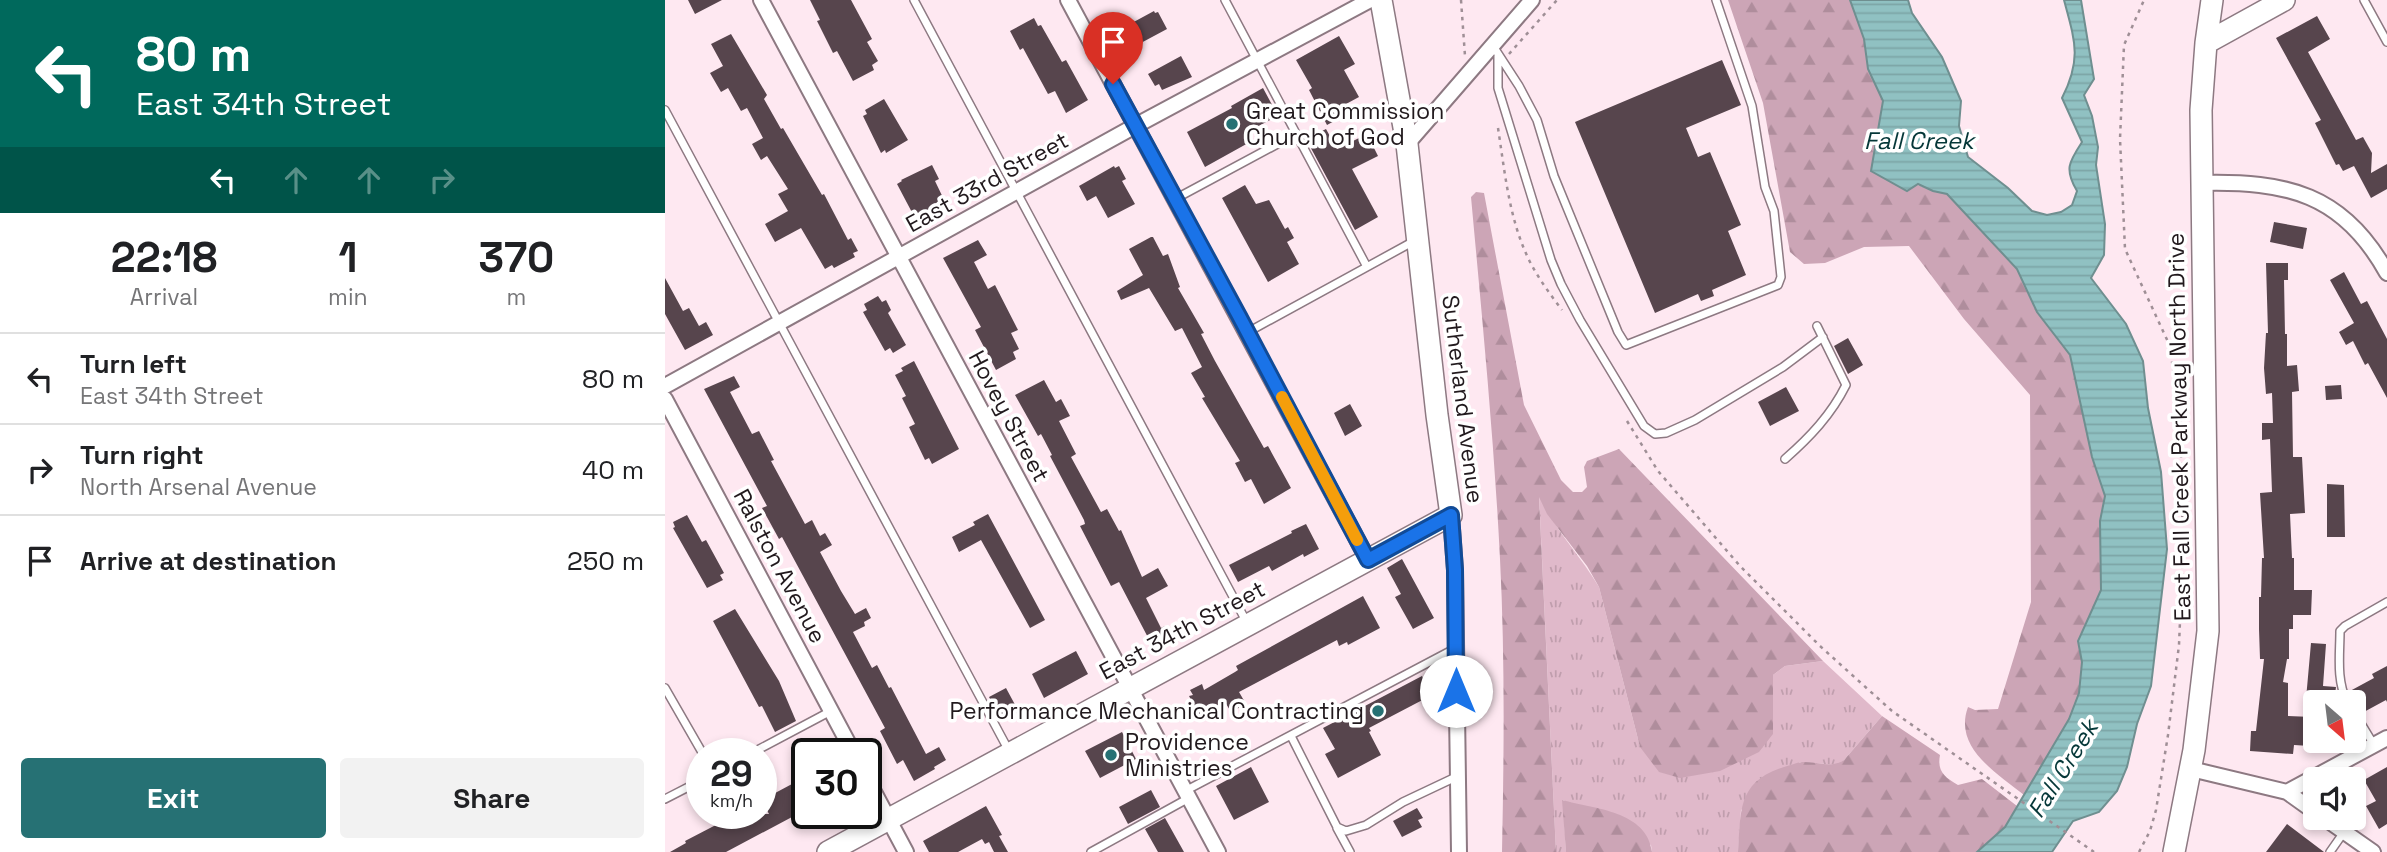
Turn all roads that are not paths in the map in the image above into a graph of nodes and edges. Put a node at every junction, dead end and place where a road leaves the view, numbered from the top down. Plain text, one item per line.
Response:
1 (761, 0) edge
2 (914, 0) edge
3 (1069, 0) edge
4 (1225, 0) edge
5 (1370, 0) edge
6 (1381, 0) edge
7 (1532, 0) edge
8 (1716, 0) edge
9 (2212, 0) edge
10 (2284, 0) edge
11 (2364, 0) edge
12 (2206, 43) junction
13 (2387, 43) edge
14 (1495, 50) junction
15 (1257, 60) junction
16 (665, 110) edge
17 (1135, 125) junction
18 (1296, 134) junction
19 (1407, 144) junction
20 (2201, 183) junction
21 (1016, 192) junction
22 (1175, 198) junction
23 (1417, 239) junction
24 (898, 257) junction
25 (1366, 265) junction
26 (2387, 273) edge
27 (780, 322) junction
28 (1817, 326) dead end
29 (1248, 332) junction
30 (1823, 337) junction
31 (665, 386) edge
32 (665, 399) edge
33 (1785, 459) dead end
34 (1451, 515) junction
35 (1368, 560) junction
36 (2387, 602) edge
37 (1248, 625) junction
38 (1456, 648) junction
39 (665, 688) edge
40 (1130, 689) junction
41 (2342, 690) edge
42 (831, 711) junction
43 (2366, 725) edge
44 (1291, 736) junction
45 (693, 738) edge
46 (845, 738) edge
47 (777, 740) edge
48 (2381, 741) edge
49 (1010, 754) junction
50 (2191, 769) junction
51 (1458, 776) junction
52 (686, 788) edge
53 (2287, 792) junction
54 (1187, 794) junction
55 (665, 799) edge
56 (2303, 803) edge
57 (882, 806) edge
58 (889, 819) junction
59 (1337, 827) junction
60 (2341, 830) edge
61 (2344, 832) junction
62 (828, 852) edge
63 (907, 852) edge
64 (1091, 852) edge
65 (1218, 852) edge
66 (1350, 852) edge
67 (1459, 852) edge
68 (2174, 852) edge
69 (2330, 852) edge
70 (2373, 852) edge

1 - 24 street, Hovey Street
2 - 21 lane
3 - 17 street
4 - 15 lane
5 - 15 street, East 33rd Street
6 - 19 main road, Sutherland Avenue
7 - 14 street
8 - 14 lane
9 - 12 main road, East Fall Creek Parkway North Drive
10 - 12 main road
11 - 13 lane
12 - 20 main road, East Fall Creek Parkway North Drive
14 - 19 street
14 - 30 lane
15 - 17 street, East 33rd Street
15 - 18 lane
16 - 27 lane
17 - 21 street, East 33rd Street
17 - 22 street
18 - 22 lane
18 - 25 lane
19 - 23 main road, Sutherland Avenue
20 - 26 street
20 - 50 main road, East Fall Creek Parkway North Drive
21 - 24 street, East 33rd Street
21 - 37 lane
22 - 29 street
23 - 25 lane
23 - 34 main road, Sutherland Avenue
24 - 27 street, East 33rd Street
24 - 40 street, Hovey Street
25 - 29 lane
27 - 31 street, East 33rd Street
27 - 49 lane
28 - 30 lane
29 - 35 street
30 - 33 lane
32 - 42 street, Ralston Avenue
34 - 35 main road, East 34th Street
34 - 38 street, Sutherland Avenue
35 - 37 main road, East 34th Street
36 - 41 lane
37 - 40 main road, East 34th Street
38 - 44 lane
38 - 51 street, Sutherland Avenue
39 - 45 lane
40 - 49 main road, East 34th Street
40 - 54 street, Hovey Street
42 - 46 street, Ralston Avenue
42 - 47 lane
43 - 48 lane
44 - 54 lane
44 - 59 lane
48 - 53 street
49 - 58 main road, East 34th Street
50 - 53 street
50 - 68 main road, East Fall Creek Parkway North Drive
51 - 59 lane
51 - 67 street, Sutherland Avenue
52 - 55 lane
53 - 56 street
54 - 64 lane
54 - 65 street, Hovey Street
57 - 58 street
58 - 62 main road, East 34th Street
58 - 63 street
59 - 66 lane
60 - 61 street
61 - 69 lane
61 - 70 street

